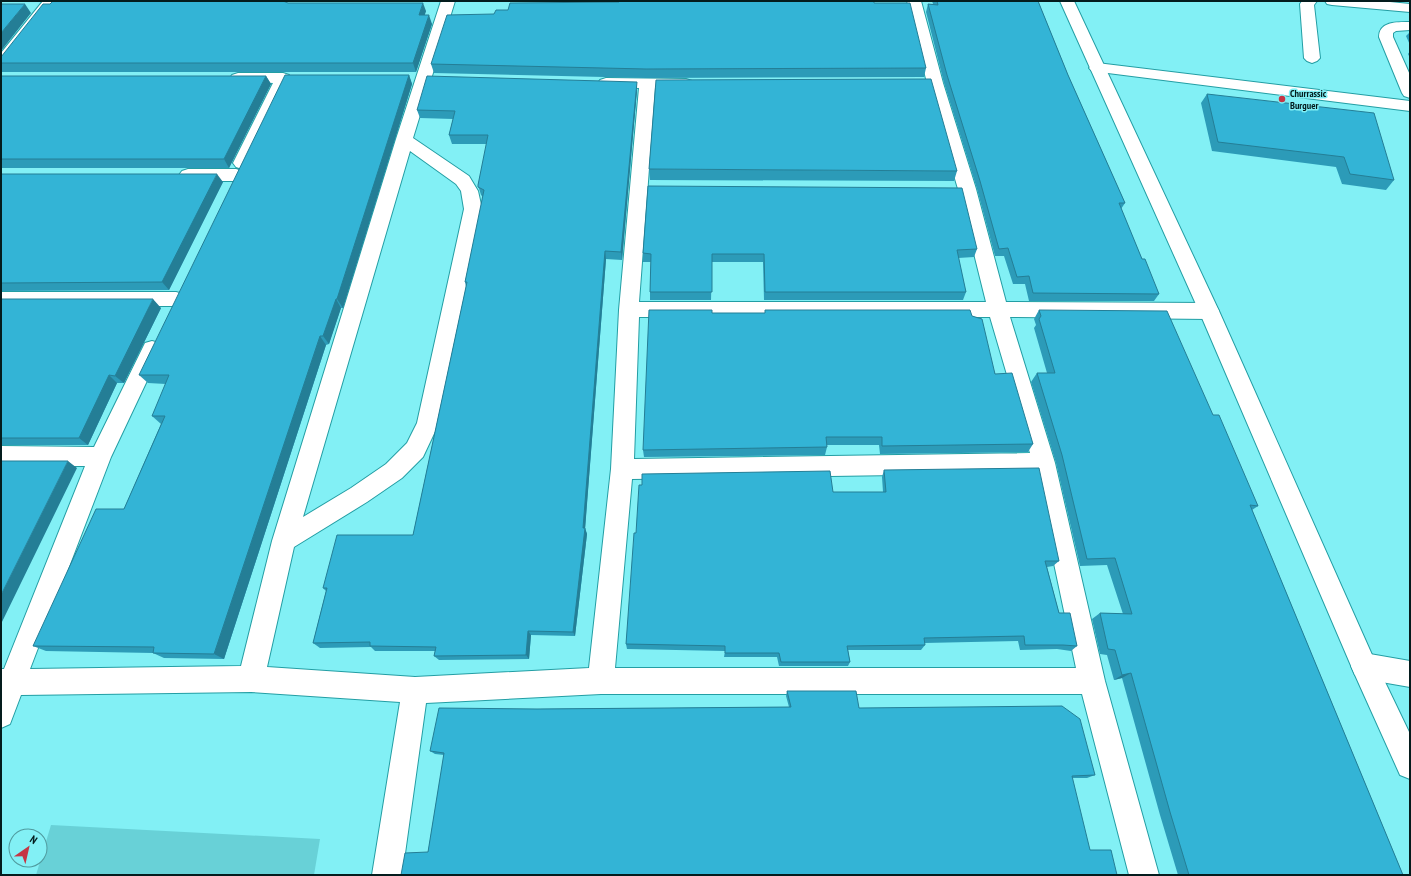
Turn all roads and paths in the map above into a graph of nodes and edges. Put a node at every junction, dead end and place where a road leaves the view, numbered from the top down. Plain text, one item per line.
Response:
1 (50, 1) edge
2 (448, 1) edge
3 (914, 1) edge
4 (1067, 1) edge
5 (1310, 1) edge
6 (1332, 1) edge
7 (1410, 8) edge
8 (1410, 26) edge
9 (1312, 58) dead end
10 (1097, 68) junction
11 (4, 73) edge
12 (220, 78) edge
13 (593, 83) edge
14 (647, 84) junction
15 (703, 84) edge
16 (1410, 93) edge
17 (1410, 106) edge
18 (404, 139) junction
19 (174, 175) edge
20 (236, 175) junction
21 (226, 196) edge
22 (1, 299) edge
23 (176, 299) edge
24 (998, 309) junction
25 (629, 310) junction
26 (1209, 311) junction
27 (159, 335) edge
28 (1, 456) edge
29 (100, 457) junction
30 (1044, 463) junction
31 (622, 469) junction
32 (284, 541) junction
33 (1364, 666) junction
34 (1410, 674) edge
35 (251, 679) junction
36 (601, 681) junction
37 (1092, 681) junction
38 (6, 683) edge
39 (415, 690) junction
40 (1, 715) edge
41 (1410, 765) edge
42 (387, 875) edge
43 (1144, 875) edge

1 - 11 street
2 - 18 street
3 - 24 street
4 - 10 street
5 - 9 street
6 - 7 street
8 - 16 street
10 - 17 street
10 - 26 street
12 - 20 street
13 - 14 street
14 - 15 street
14 - 25 street
18 - 32 street
18 - 32 street
19 - 20 street
20 - 21 street
22 - 23 street
24 - 25 street
24 - 26 street
24 - 30 street
25 - 31 street
26 - 33 street
27 - 29 street
28 - 29 street
29 - 38 street
30 - 31 street
30 - 37 street
31 - 36 street
32 - 35 street
33 - 34 street
33 - 41 street
35 - 38 street
35 - 39 street
36 - 37 street
36 - 39 street
37 - 43 street
38 - 40 street
39 - 42 street

